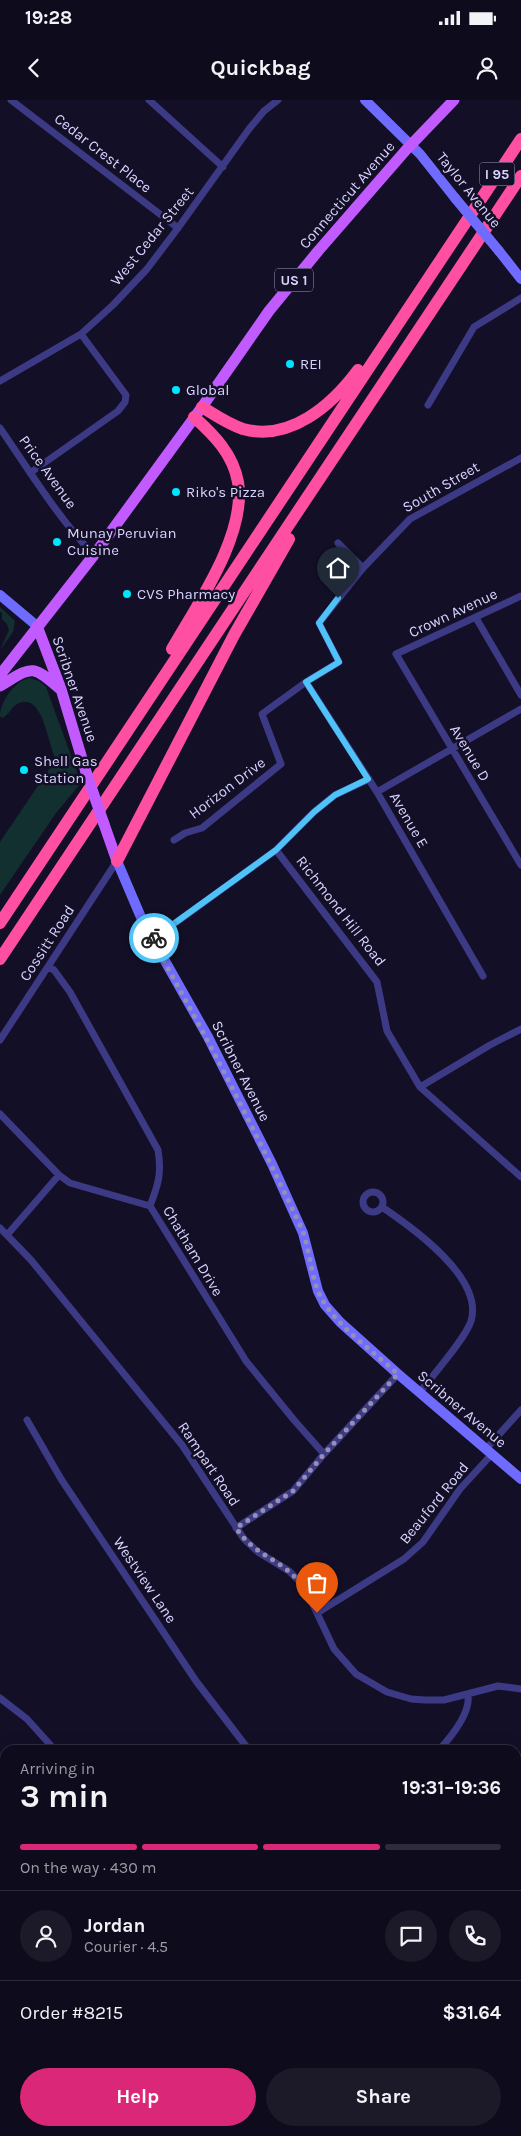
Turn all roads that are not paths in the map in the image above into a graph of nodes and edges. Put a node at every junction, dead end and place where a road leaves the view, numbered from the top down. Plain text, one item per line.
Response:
1 (11, 100) edge
2 (149, 100) edge
3 (278, 100) edge
4 (365, 100) edge
5 (454, 100) edge
6 (521, 139) edge
7 (411, 144) junction
8 (223, 167) junction
9 (521, 176) edge
10 (178, 228) junction
11 (448, 247) junction
12 (521, 279) edge
13 (521, 298) edge
14 (81, 334) junction
15 (0, 381) edge
16 (370, 402) junction
17 (428, 405) dead end
18 (198, 412) junction
19 (0, 428) edge
20 (521, 458) edge
21 (30, 473) junction
22 (338, 544) dead end
23 (94, 555) junction
24 (363, 568) junction
25 (0, 595) edge
26 (521, 596) edge
27 (476, 618) junction
28 (37, 626) junction
29 (396, 654) joint
30 (0, 675) edge
31 (306, 682) junction
32 (0, 686) edge
33 (61, 689) junction
34 (521, 695) edge
35 (521, 709) edge
36 (120, 742) junction
37 (452, 750) junction
38 (368, 779) junction
39 (377, 792) junction
40 (174, 840) dead end
41 (276, 850) junction
42 (117, 861) junction
43 (521, 865) edge
44 (0, 923) edge
45 (152, 940) junction
46 (0, 959) edge
47 (48, 967) junction
48 (483, 976) dead end
49 (521, 1030) edge
50 (0, 1040) edge
51 (420, 1087) junction
52 (0, 1114) edge
53 (60, 1176) junction
54 (521, 1177) edge
55 (150, 1206) junction
56 (382, 1207) dead end
57 (0, 1228) edge
58 (7, 1235) junction
59 (398, 1374) junction
60 (420, 1392) junction
61 (521, 1410) edge
62 (28, 1420) dead end
63 (489, 1451) junction
64 (324, 1454) junction
65 (521, 1479) edge
66 (236, 1528) junction
67 (317, 1613) junction
68 (521, 1689) edge
69 (468, 1694) junction
70 (0, 1698) edge
71 (50, 1745) edge
72 (245, 1745) edge
73 (442, 1745) edge

1 - 10 street, Cedar Crest Place
2 - 8 street
3 - 8 street, West Cedar Street
4 - 7 street, Taylor Avenue
5 - 7 main road, Connecticut Avenue / US 1
6 - 11 highway, I 95
7 - 12 street, Taylor Avenue, bridge
7 - 18 main road, Connecticut Avenue / US 1
8 - 10 street, West Cedar Street
9 - 16 highway, I 95
10 - 14 street, West Cedar Street
11 - 18 highway
11 - 36 highway, I 95
13 - 17 street
14 - 15 street, West Cedar Street
14 - 21 street
16 - 42 highway
16 - 46 highway, I 95
18 - 23 main road, Connecticut Avenue / US 1
18 - 36 highway
19 - 21 street, Price Avenue
20 - 24 street, South Street
21 - 23 street, Price Avenue
22 - 24 street
23 - 28 main road, Connecticut Avenue / US 1
24 - 31 street, South Street
25 - 28 street, Scribner Avenue
26 - 27 street, Crown Avenue
27 - 29 street, Crown Avenue
27 - 34 street
28 - 30 main road, Connecticut Avenue / US 1
28 - 33 main road, Scribner Avenue
29 - 37 street, Avenue D
31 - 38 street, Avenue E
31 - 40 street, Horizon Drive
32 - 33 main road
33 - 42 main road, Scribner Avenue, bridge
35 - 37 street
36 - 44 highway, I 95
37 - 39 street
37 - 43 street, Avenue D
38 - 39 street, Avenue E
38 - 41 street
39 - 48 street, Avenue E
41 - 45 street
41 - 51 street, Richmond Hill Road
42 - 45 street, Scribner Avenue
42 - 47 street, Cossitt Road
45 - 59 street, Scribner Avenue
47 - 50 street, Cossitt Road
47 - 55 street, Chatham Drive
49 - 51 street
51 - 54 street, Richmond Hill Road
52 - 53 street
53 - 55 street
53 - 58 street
55 - 64 street, Chatham Drive
56 - 60 street
57 - 58 street, Rampart Road
58 - 66 street, Rampart Road
59 - 60 street, Scribner Avenue
59 - 64 street
60 - 63 street, Scribner Avenue
61 - 63 street, Beauford Road
62 - 72 street, Westview Lane
63 - 65 street, Scribner Avenue
63 - 67 street, Beauford Road
64 - 66 street
66 - 67 street, Rampart Road
67 - 69 street, Rampart Road
68 - 69 street, Rampart Road
69 - 73 street
70 - 71 street

